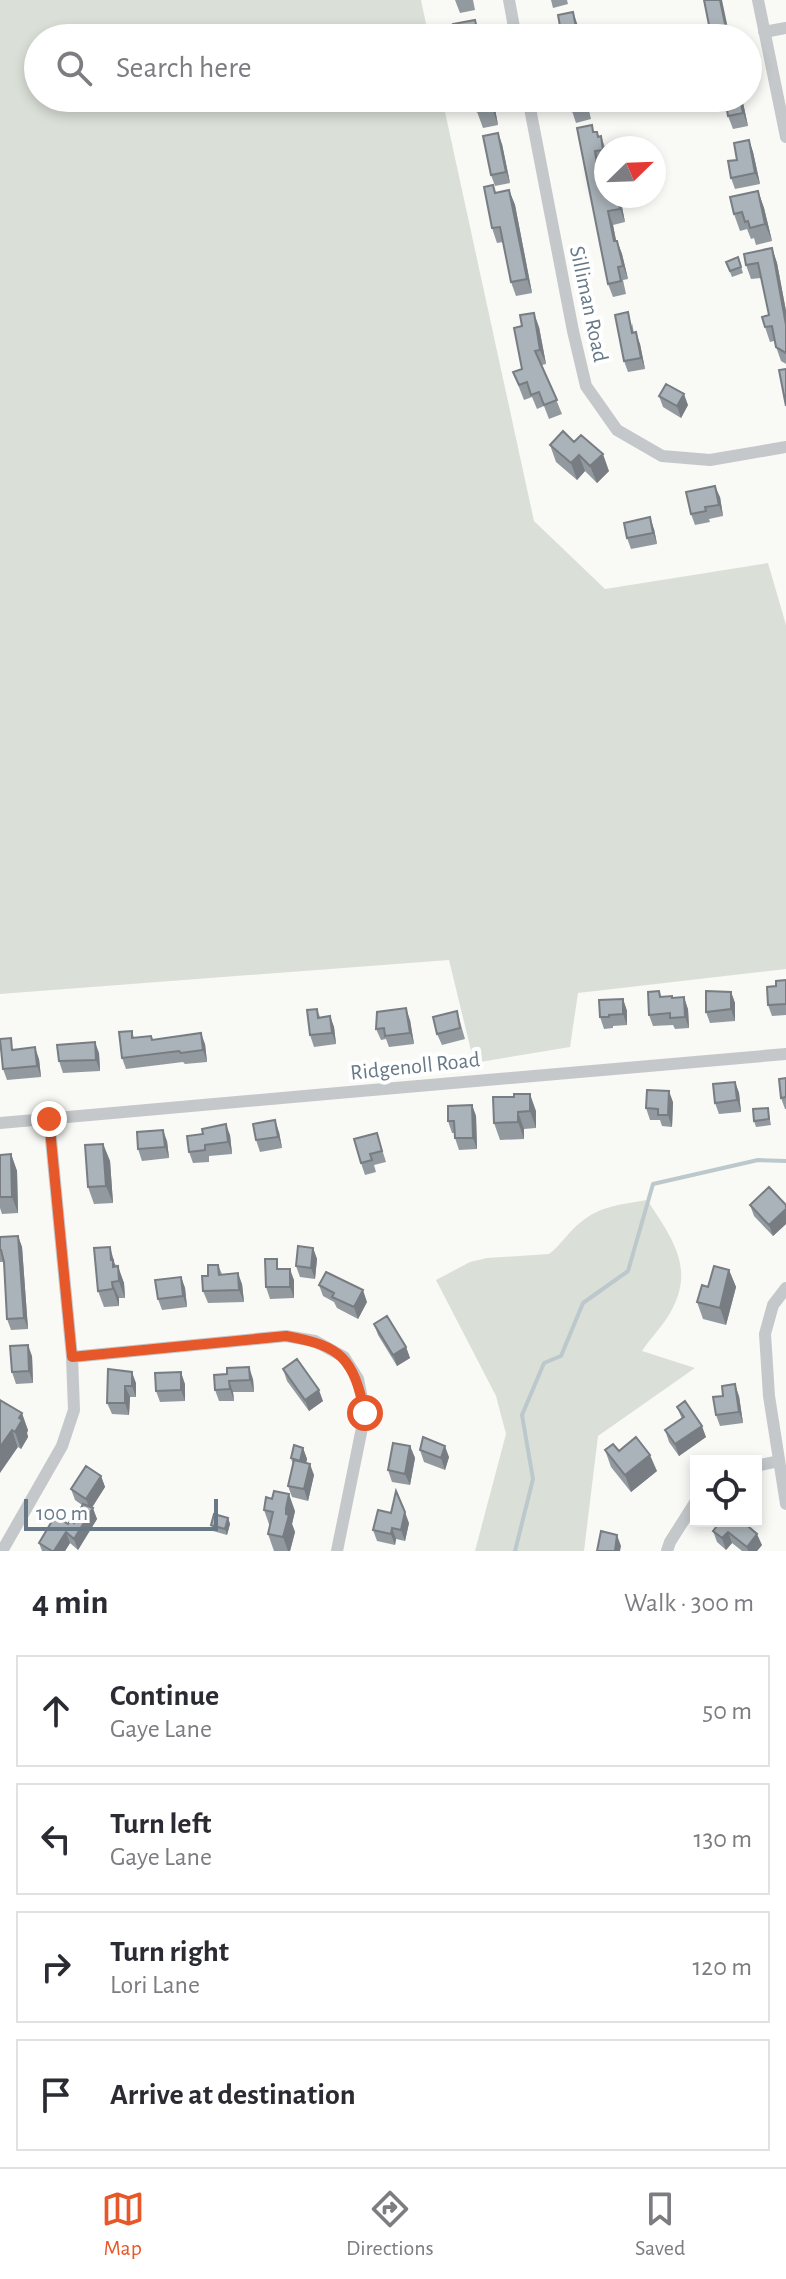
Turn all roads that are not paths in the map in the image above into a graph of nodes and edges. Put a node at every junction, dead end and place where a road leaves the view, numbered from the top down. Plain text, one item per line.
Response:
1 (509, 0) edge
2 (758, 0) edge
3 (513, 24) edge
4 (786, 28) edge
5 (764, 32) junction
6 (531, 112) edge
7 (786, 137) edge
8 (786, 447) edge
9 (786, 1054) edge
10 (49, 1119) junction
11 (0, 1123) edge
12 (786, 1288) edge
13 (72, 1357) junction
14 (779, 1461) junction
15 (762, 1465) edge
16 (786, 1504) edge
17 (690, 1510) edge
18 (2, 1551) edge
19 (337, 1551) edge
20 (667, 1551) edge

1 - 3 street
2 - 5 street
4 - 5 street
5 - 7 street
6 - 8 street, Silliman Road
9 - 10 street, Ridgenoll Road
10 - 11 street, Ridgenoll Road
10 - 13 street
12 - 14 street
13 - 18 street
13 - 19 street
14 - 15 street
14 - 16 street
17 - 20 street

